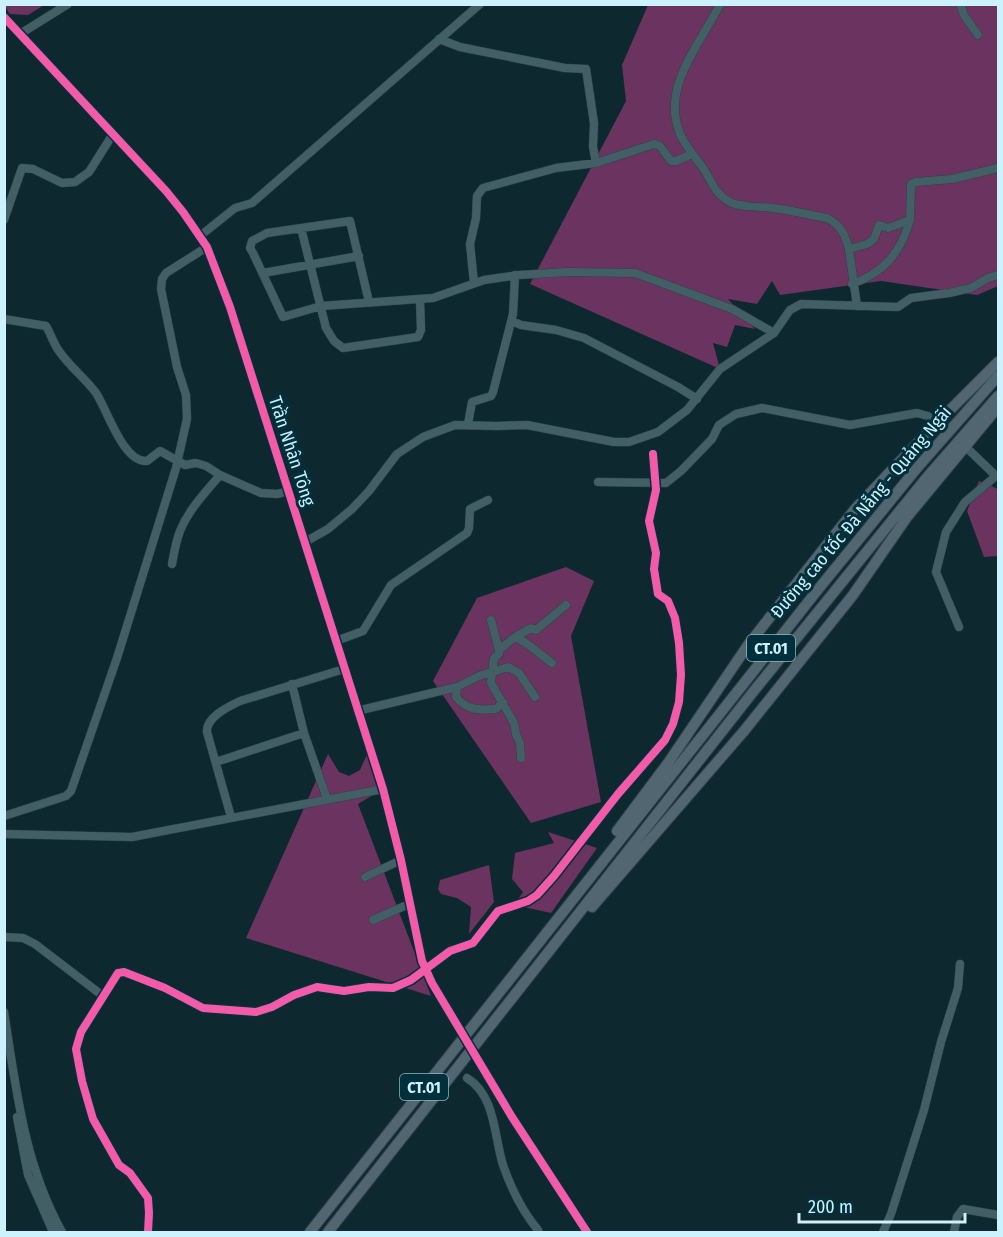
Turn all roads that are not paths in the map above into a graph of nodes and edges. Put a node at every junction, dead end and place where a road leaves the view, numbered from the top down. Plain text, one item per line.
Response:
1 (68, 4) edge
2 (480, 4) edge
3 (720, 4) edge
4 (960, 4) edge
5 (4, 17) edge
6 (20, 34) junction
7 (978, 35) dead end
8 (439, 39) junction
9 (113, 134) junction
10 (692, 154) junction
11 (596, 162) junction
12 (999, 168) edge
13 (4, 220) edge
14 (910, 220) junction
15 (301, 228) junction
16 (200, 236) junction
17 (207, 247) junction
18 (849, 249) junction
19 (359, 256) junction
20 (311, 266) junction
21 (263, 273) junction
22 (515, 275) junction
23 (999, 275) edge
24 (474, 283) junction
25 (852, 284) junction
26 (420, 299) junction
27 (369, 302) junction
28 (321, 306) junction
29 (856, 306) junction
30 (4, 319) edge
31 (512, 321) junction
32 (774, 333) junction
33 (999, 362) edge
34 (999, 376) edge
35 (999, 396) edge
36 (697, 399) junction
37 (999, 407) edge
38 (928, 416) tunnel mouth
39 (468, 424) junction
40 (970, 451) tunnel mouth
41 (653, 454) dead end
42 (177, 461) junction
43 (220, 475) junction
44 (997, 476) edge
45 (598, 483) dead end
46 (655, 484) junction
47 (289, 491) junction
48 (488, 500) dead end
49 (305, 542) junction
50 (172, 564) dead end
51 (566, 605) dead end
52 (491, 620) dead end
53 (960, 627) dead end
54 (515, 637) junction
55 (336, 640) junction
56 (499, 650) junction
57 (552, 663) dead end
58 (344, 669) junction
59 (492, 673) junction
60 (292, 684) junction
61 (457, 687) junction
62 (535, 698) dead end
63 (503, 702) junction
64 (357, 711) junction
65 (304, 733) junction
66 (521, 758) dead end
67 (216, 762) junction
68 (383, 789) junction
69 (327, 799) junction
70 (4, 816) edge
71 (231, 817) junction
72 (4, 834) edge
73 (401, 860) junction
74 (365, 877) dead end
75 (409, 904) junction
76 (374, 920) dead end
77 (549, 926) junction
78 (567, 932) junction
79 (4, 937) edge
80 (960, 964) dead end
81 (103, 996) junction
82 (4, 1012) edge
83 (4, 1037) edge
84 (467, 1078) dead end
85 (999, 1215) edge
86 (538, 1232) edge
87 (53, 1233) edge
88 (62, 1233) edge
89 (148, 1233) edge
90 (310, 1233) edge
91 (328, 1233) edge
92 (587, 1233) edge
93 (883, 1233) edge
94 (954, 1233) edge

1 - 6 street
2 - 8 street
3 - 10 street
4 - 7 street
5 - 6 street, Trần Nhân Tông
6 - 9 street, Trần Nhân Tông
8 - 11 street
8 - 16 street
9 - 13 street
9 - 16 street, Trần Nhân Tông
10 - 11 street
10 - 18 street
11 - 24 street
12 - 14 street
14 - 18 street
14 - 25 street
15 - 19 street
15 - 20 street
15 - 21 street
16 - 17 street, Trần Nhân Tông
17 - 42 street
17 - 47 street, Trần Nhân Tông
18 - 25 street
19 - 20 street
19 - 27 street
20 - 21 street
20 - 28 street
21 - 28 street
22 - 24 street
22 - 31 street
22 - 32 street
23 - 29 street
24 - 26 street
25 - 29 street
26 - 27 street
26 - 28 street
27 - 28 street
29 - 32 street
30 - 42 street
31 - 36 street
31 - 39 street
32 - 36 street
33 - 77 highway
34 - 77 highway, Đường cao tốc Đà Nẵng - Quảng Ngãi / CT.01
35 - 78 highway, Đường cao tốc Đà Nẵng - Quảng Ngãi / CT.01
36 - 39 street
37 - 78 highway
38 - 46 street
39 - 49 street
40 - 44 street
41 - 46 street
42 - 43 street
42 - 70 street
43 - 47 street
43 - 50 street
44 - 53 street
45 - 46 street
46 - 81 street
47 - 49 street, Trần Nhân Tông
48 - 55 street
49 - 55 street, Trần Nhân Tông
51 - 54 street
52 - 56 street
54 - 56 street
54 - 57 street
55 - 58 street, Trần Nhân Tông
56 - 59 street
58 - 60 street
58 - 64 street, Trần Nhân Tông
59 - 61 street
59 - 62 street
59 - 63 street
60 - 65 street
60 - 67 street
61 - 63 street
61 - 64 street
63 - 66 street
64 - 68 street, Trần Nhân Tông
65 - 67 street
65 - 69 street
67 - 71 street
68 - 69 street
68 - 73 street, Trần Nhân Tông
69 - 71 street
71 - 72 street
73 - 74 street
73 - 75 street, Trần Nhân Tông
75 - 76 street
75 - 92 street, Trần Nhân Tông, bridge
77 - 90 highway, CT.01
78 - 91 highway, CT.01
79 - 81 street
80 - 93 street
81 - 89 street
82 - 88 street
83 - 87 street
84 - 86 street
85 - 94 street

